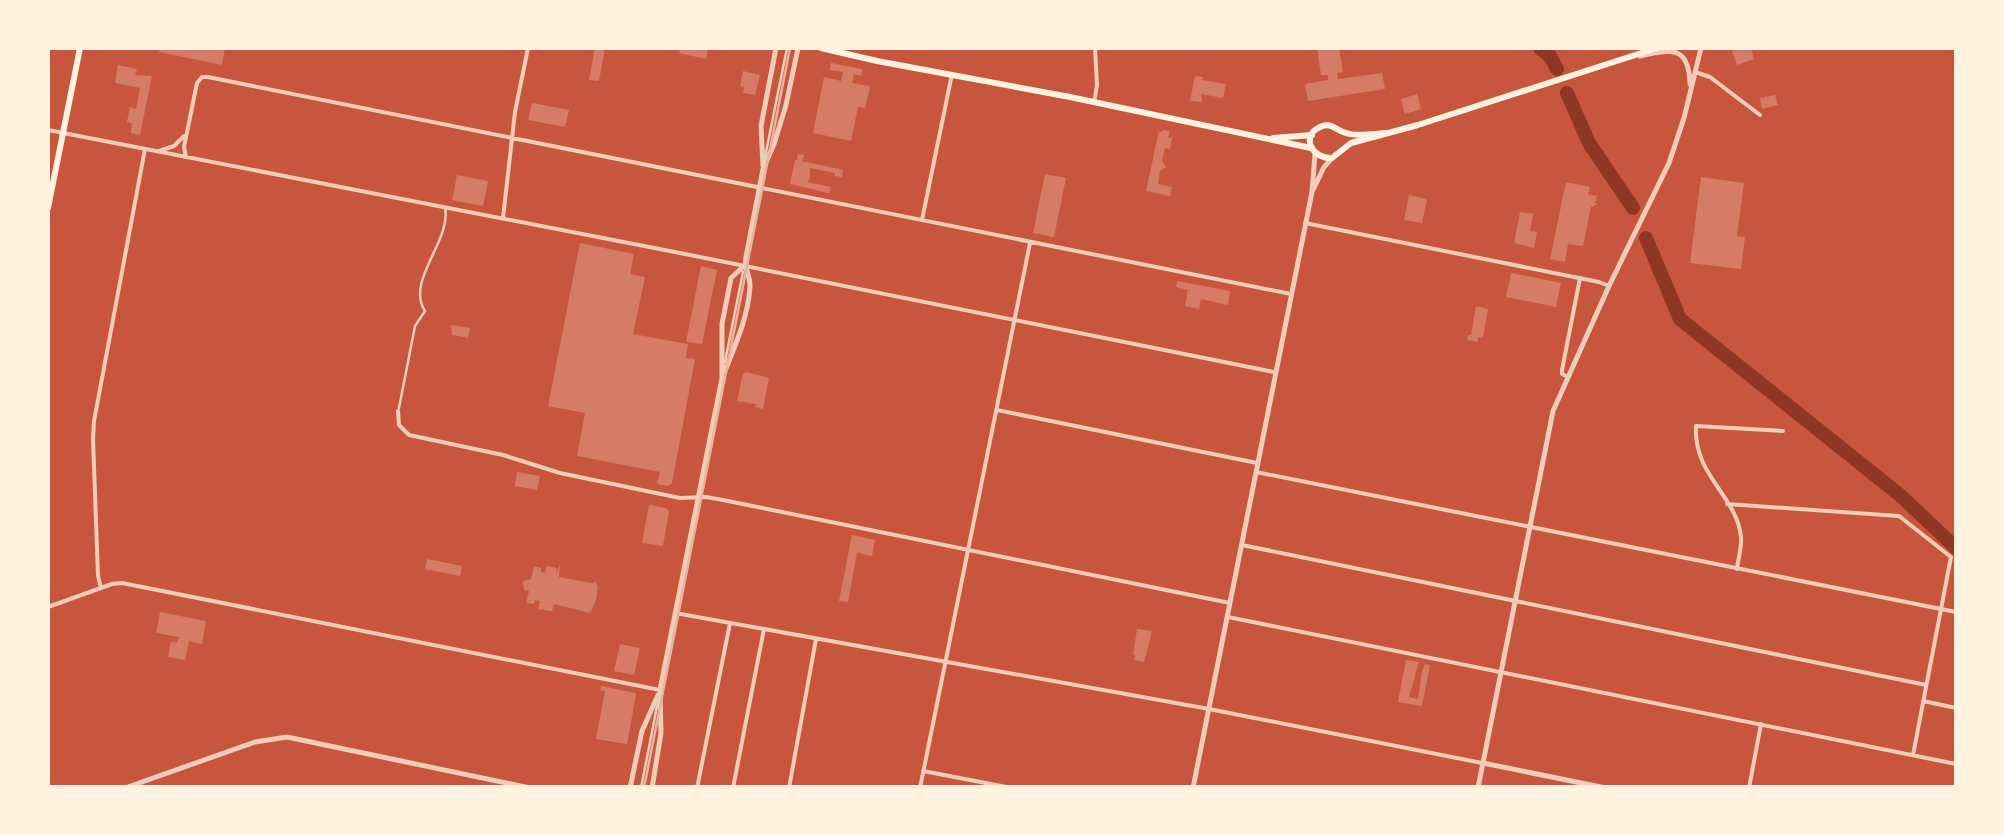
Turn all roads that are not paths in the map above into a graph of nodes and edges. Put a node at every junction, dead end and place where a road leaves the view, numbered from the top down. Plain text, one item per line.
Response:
1 (80, 48) edge
2 (528, 48) edge
3 (776, 48) edge
4 (787, 48) edge
5 (798, 48) edge
6 (821, 48) edge
7 (1096, 48) edge
8 (1657, 48) edge
9 (1701, 48) edge
10 (1613, 62) junction
11 (1696, 72) junction
12 (952, 74) junction
13 (1688, 102) junction
14 (1094, 103) junction
15 (1760, 115) dead end
16 (48, 130) edge
17 (187, 132) junction
18 (1340, 132) junction
19 (63, 133) junction
20 (1385, 133) junction
21 (1312, 135) junction
22 (512, 138) junction
23 (1268, 138) junction
24 (145, 149) junction
25 (1342, 149) junction
26 (1313, 151) junction
27 (156, 152) junction
28 (186, 158) junction
29 (1332, 158) junction
30 (763, 169) junction
31 (760, 187) junction
32 (1312, 192) junction
33 (444, 207) junction
34 (48, 208) edge
35 (503, 218) junction
36 (922, 220) junction
37 (1306, 224) junction
38 (1030, 242) junction
39 (744, 266) junction
40 (1580, 278) junction
41 (1608, 286) junction
42 (1291, 294) junction
43 (1014, 320) junction
44 (1276, 373) junction
45 (1568, 377) junction
46 (722, 378) junction
47 (996, 410) junction
48 (398, 411) joint
49 (1783, 431) dead end
50 (1258, 463) junction
51 (1256, 472) junction
52 (698, 497) junction
53 (1727, 504) junction
54 (1530, 527) junction
55 (1242, 546) junction
56 (968, 549) junction
57 (1736, 569) junction
58 (101, 588) junction
59 (1230, 602) junction
60 (1516, 602) junction
61 (48, 606) edge
62 (1941, 610) junction
63 (1956, 612) edge
64 (676, 613) junction
65 (1228, 616) junction
66 (730, 623) junction
67 (764, 629) junction
68 (816, 639) junction
69 (946, 662) junction
70 (1501, 671) junction
71 (1926, 685) junction
72 (660, 690) junction
73 (1924, 701) junction
74 (1956, 708) edge
75 (1208, 709) junction
76 (1761, 724) junction
77 (1913, 755) junction
78 (1483, 763) junction
79 (1956, 764) edge
80 (923, 770) junction
81 (1195, 787) edge
82 (124, 788) edge
83 (530, 788) edge
84 (630, 788) edge
85 (641, 788) edge
86 (652, 788) edge
87 (697, 788) edge
88 (734, 788) edge
89 (789, 788) edge
90 (920, 788) edge
91 (1012, 788) edge
92 (1478, 788) edge
93 (1606, 788) edge
94 (1749, 788) edge

1 - 19 main road
2 - 22 street
3 - 30 street
4 - 30 lane
5 - 30 street
6 - 12 main road
7 - 14 street
8 - 10 main road
9 - 11 street
10 - 13 street
10 - 20 main road
11 - 13 street
11 - 15 street
12 - 14 main road
12 - 36 street
13 - 41 street
14 - 23 main road
16 - 19 street
17 - 22 street
17 - 27 street
17 - 28 street
18 - 20 main road
18 - 21 main road
18 - 25 main road
19 - 24 street
19 - 34 main road
20 - 25 main road
21 - 23 main road
21 - 26 main road
22 - 31 street
22 - 35 street
23 - 26 main road
24 - 27 street
24 - 58 street
25 - 29 main road
26 - 29 main road
26 - 32 street
27 - 28 street
28 - 33 street
29 - 32 street
30 - 31 street
31 - 36 street
31 - 39 street
32 - 37 street
33 - 35 street
33 - 48 lane
35 - 39 street
36 - 38 street
37 - 40 street
37 - 42 street
38 - 42 street
38 - 43 street
39 - 43 street
39 - 46 street
39 - 46 street
40 - 41 street
40 - 45 street
41 - 45 street
42 - 44 street
43 - 44 street
43 - 47 street
44 - 50 street
45 - 54 street
46 - 52 street
47 - 50 street
47 - 56 street
48 - 52 street
49 - 53 street
50 - 51 street
51 - 54 street
51 - 55 street
52 - 56 street
52 - 64 street
53 - 57 street
53 - 62 street
54 - 57 street
54 - 60 street
55 - 59 street
55 - 60 street
56 - 59 street
56 - 69 street
57 - 62 street
58 - 61 street
58 - 72 street
59 - 65 street
60 - 70 street
60 - 71 street
62 - 63 street
62 - 71 street
64 - 66 street
64 - 72 street
65 - 70 street
65 - 75 street
66 - 67 street
66 - 87 street
67 - 68 street
67 - 88 street
68 - 69 street
68 - 89 street
69 - 75 street
69 - 80 street
70 - 76 street
70 - 78 street
71 - 73 street
72 - 84 street
72 - 85 lane
72 - 86 street
73 - 74 street
73 - 77 street
75 - 78 street
75 - 81 street
76 - 77 street
76 - 94 street
77 - 79 street
78 - 92 street
78 - 93 street
80 - 90 street
80 - 91 street
82 - 83 street

